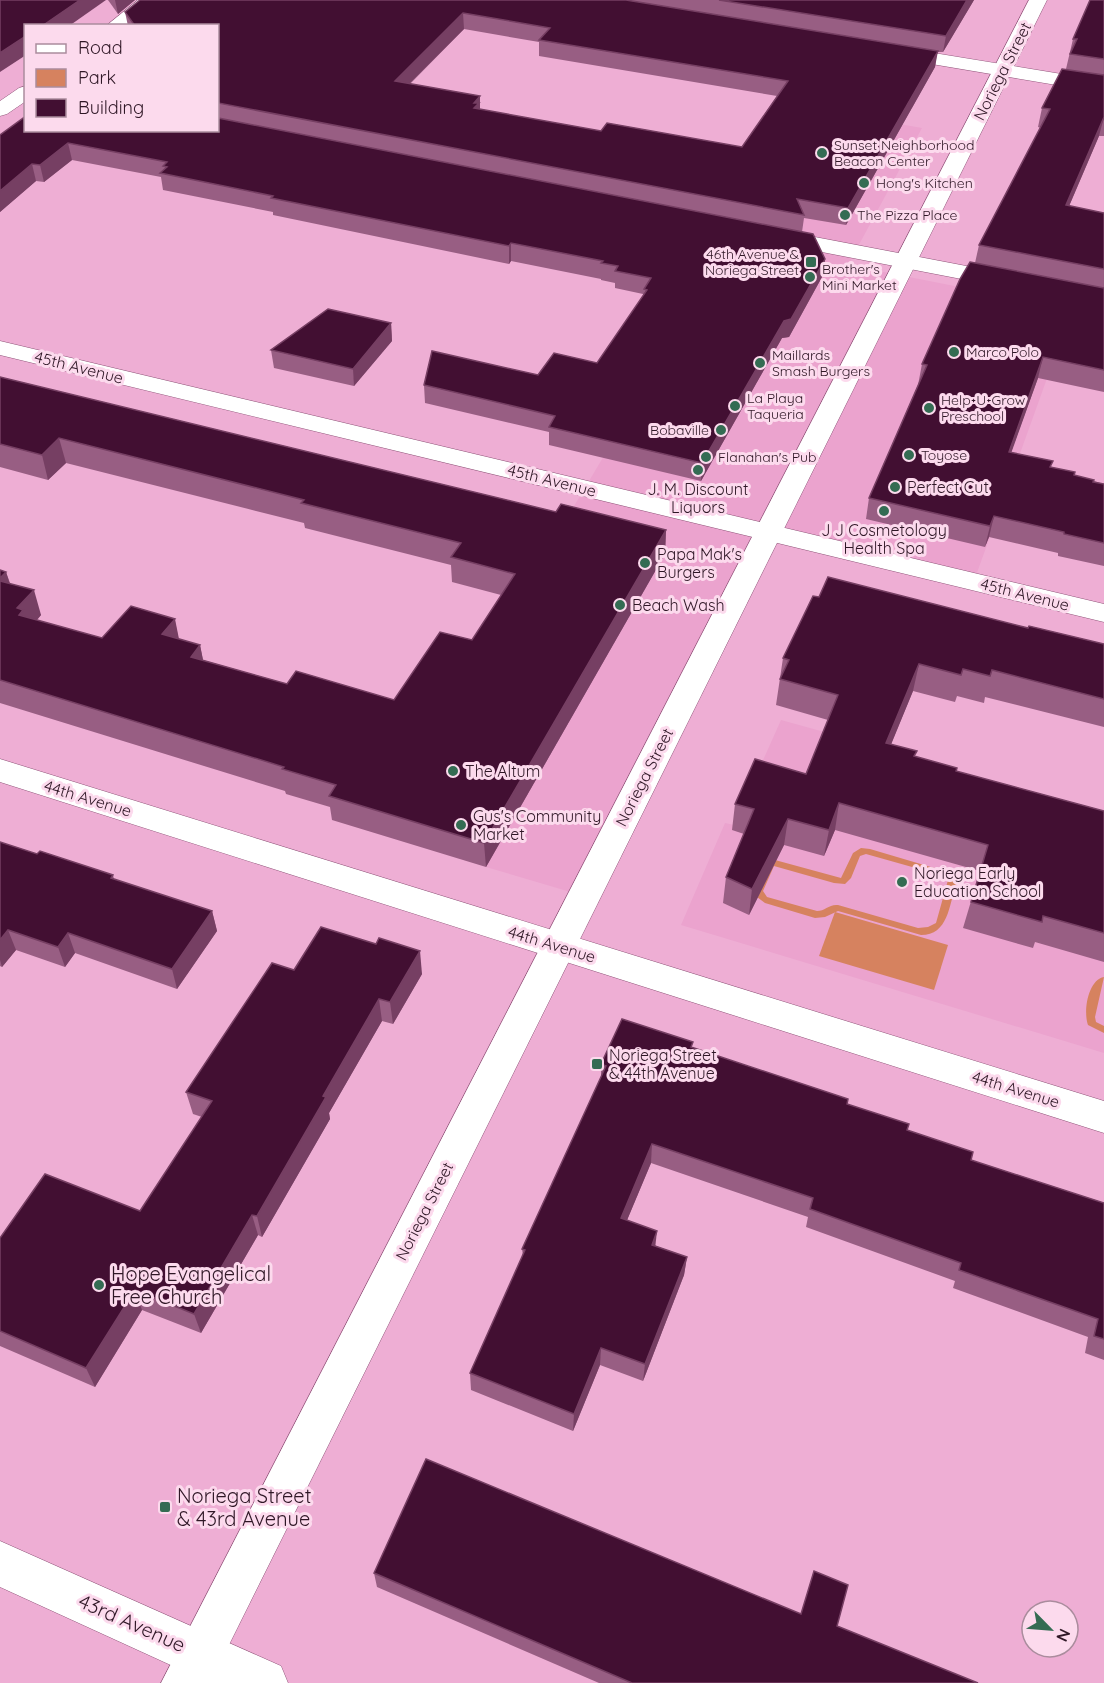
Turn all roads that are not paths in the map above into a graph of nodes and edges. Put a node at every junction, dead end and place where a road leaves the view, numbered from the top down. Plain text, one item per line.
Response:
1 (150, 0) edge
2 (1038, 0) edge
3 (118, 24) edge
4 (869, 48) edge
5 (1003, 70) junction
6 (0, 85) edge
7 (1104, 87) edge
8 (24, 91) edge
9 (24, 92) edge
10 (0, 110) edge
11 (751, 231) edge
12 (905, 262) junction
13 (1032, 286) edge
14 (0, 348) edge
15 (768, 532) junction
16 (1104, 613) edge
17 (0, 770) edge
18 (558, 945) junction
19 (1104, 1117) edge
20 (0, 1564) edge
21 (192, 1668) edge
22 (264, 1683) edge

1 - 3 street
2 - 5 street, Noriega Street
4 - 5 street
5 - 7 street
5 - 12 street, Noriega Street
6 - 8 street
9 - 10 street
11 - 12 street
12 - 13 street
12 - 15 street, Noriega Street
14 - 15 street, 45th Avenue
15 - 16 street, 45th Avenue
15 - 18 street, Noriega Street
17 - 18 street, 44th Avenue
18 - 19 street, 44th Avenue
18 - 21 street, Noriega Street
20 - 21 street, 43rd Avenue
21 - 22 street, 43rd Avenue

